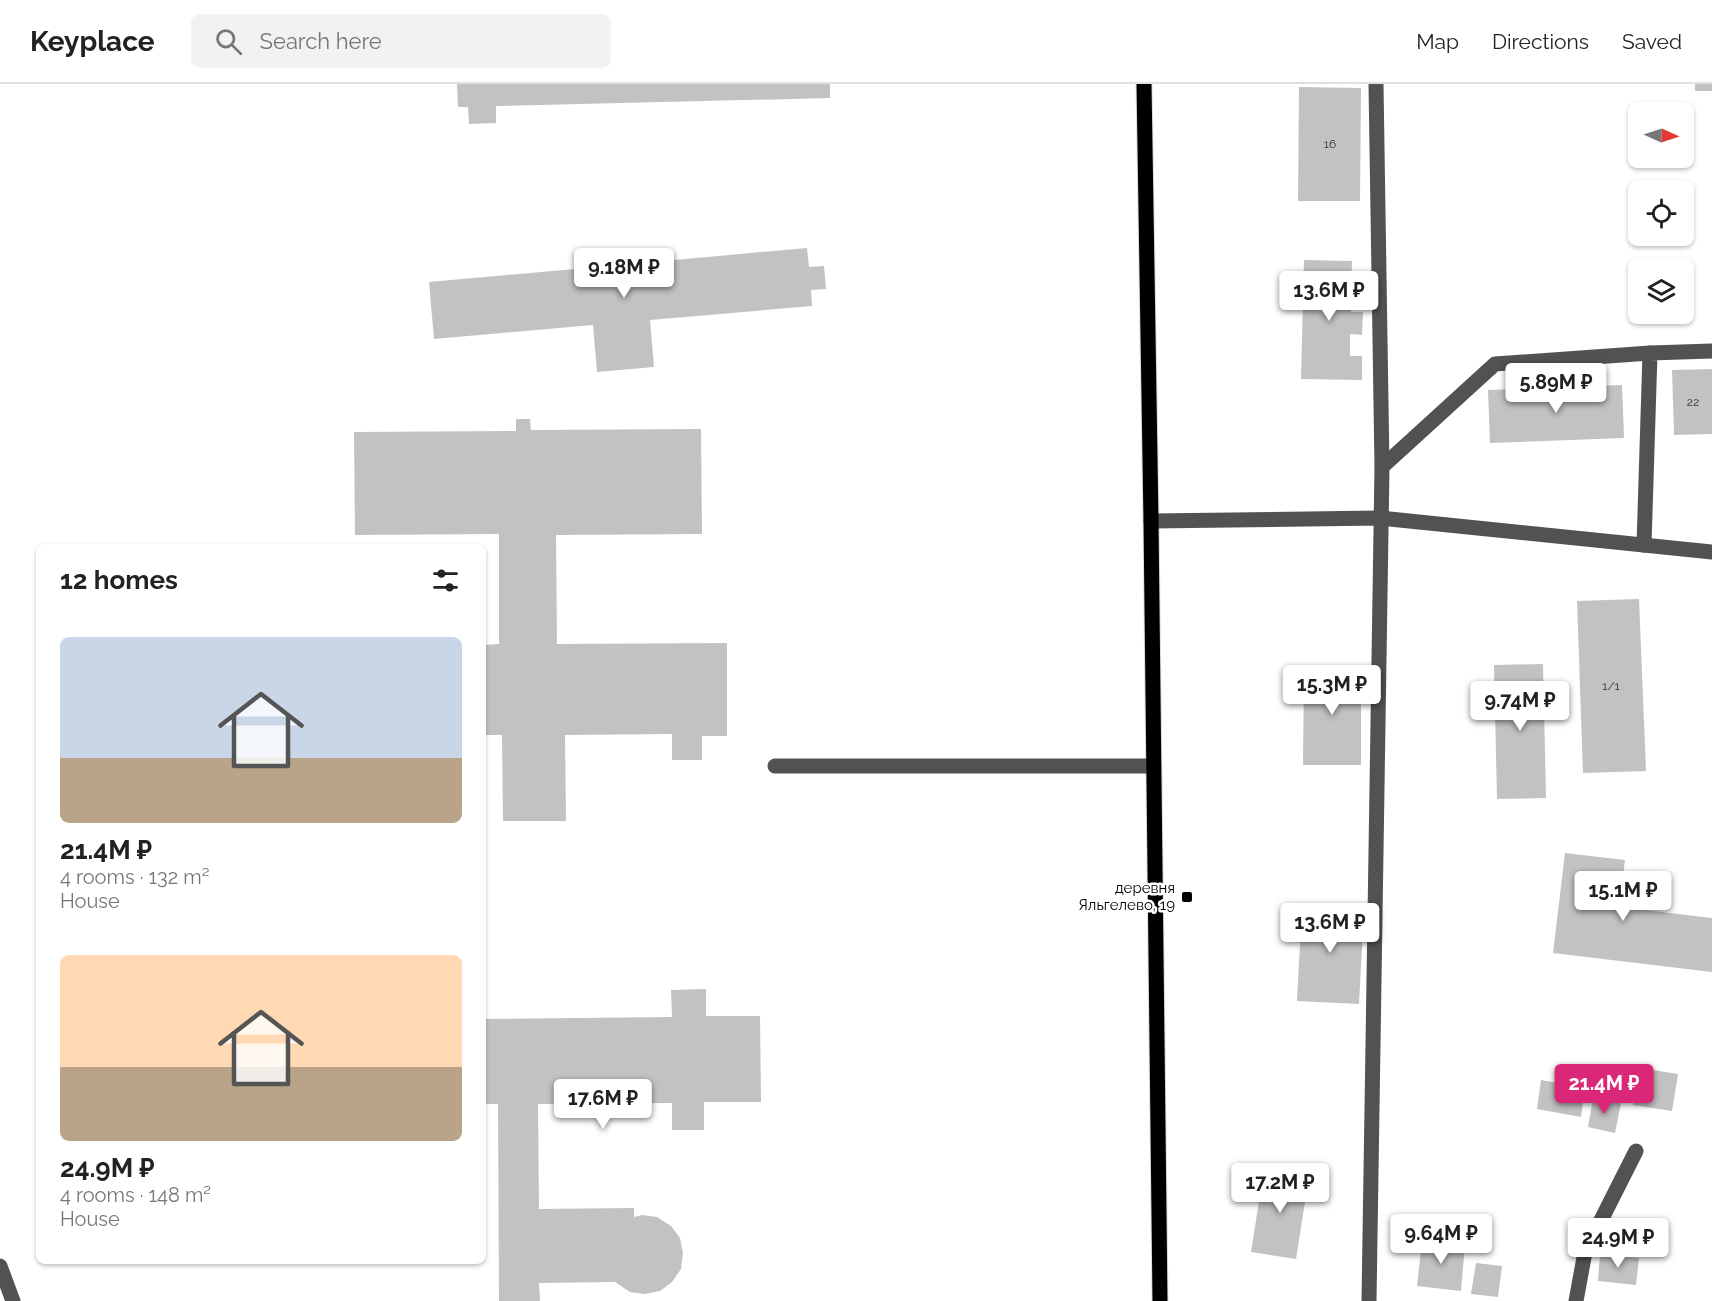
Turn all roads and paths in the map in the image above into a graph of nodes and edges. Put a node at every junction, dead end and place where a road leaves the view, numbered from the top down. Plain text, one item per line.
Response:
1 (1144, 84) edge
2 (1376, 84) edge
3 (1712, 351) edge
4 (1650, 353) junction
5 (1382, 467) junction
6 (1380, 518) junction
7 (1151, 521) junction
8 (1644, 545) junction
9 (1712, 552) edge
10 (775, 766) dead end
11 (1153, 766) junction
12 (1636, 1151) dead end
13 (0, 1266) edge
14 (13, 1301) edge
15 (1160, 1301) edge
16 (1369, 1301) edge
17 (1576, 1301) edge

1 - 7 main road
2 - 5 street
3 - 4 street
4 - 5 street
4 - 8 street
5 - 6 street
6 - 7 street
6 - 8 street
6 - 16 street
7 - 11 main road
8 - 9 street
10 - 11 street
11 - 15 main road
12 - 17 street
13 - 14 street

